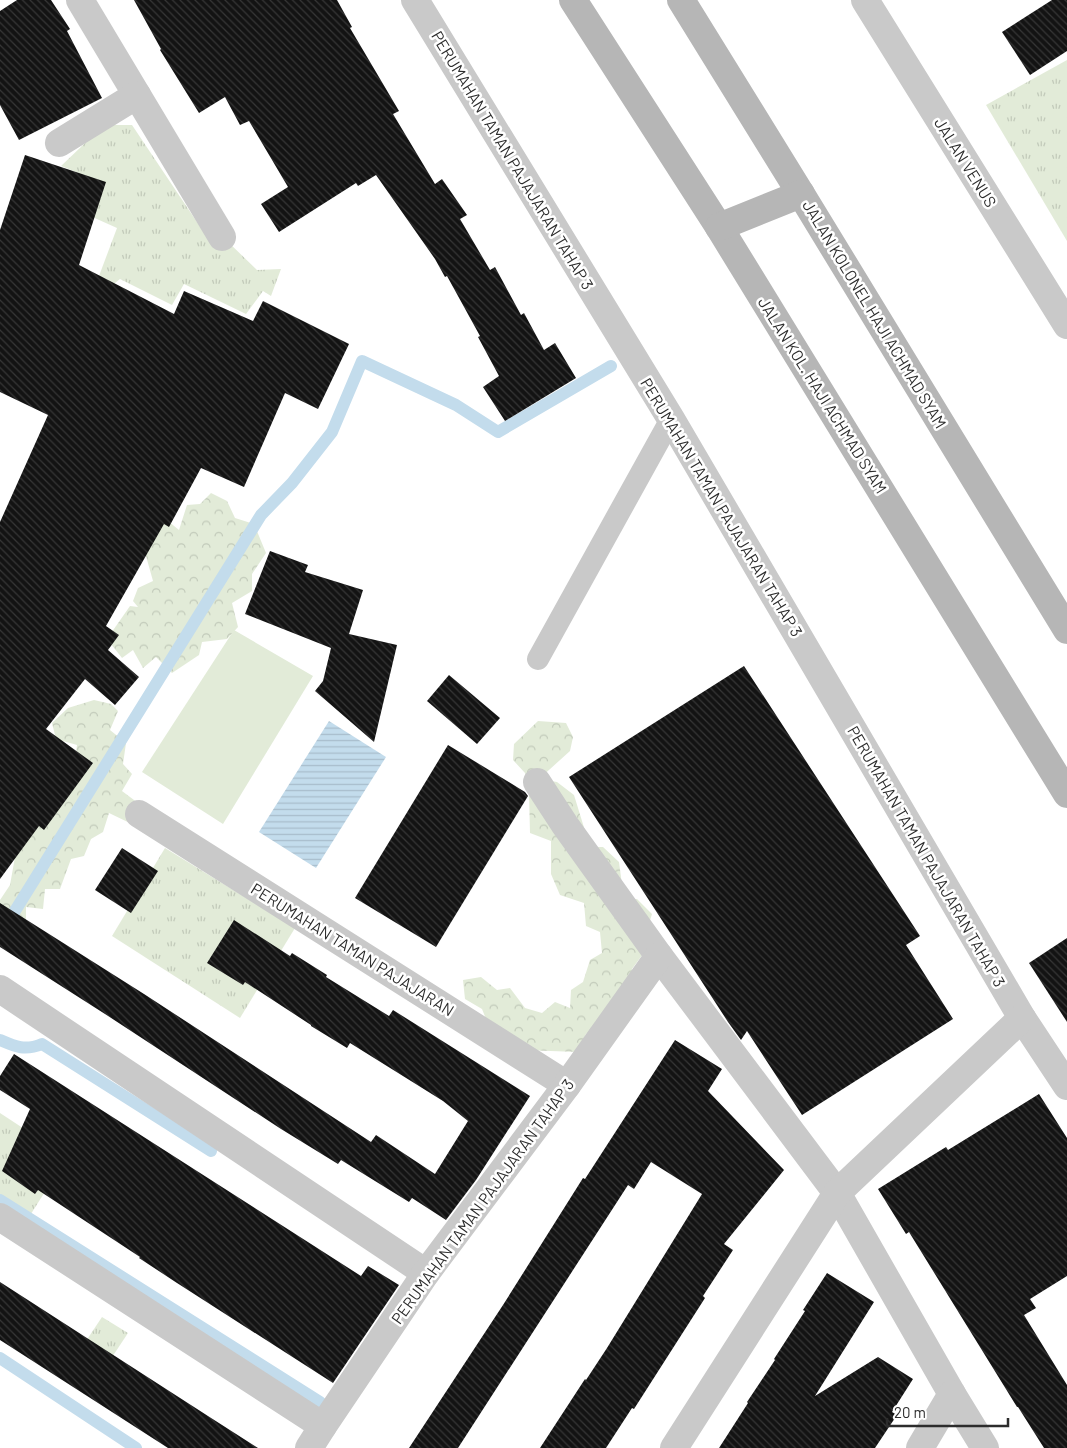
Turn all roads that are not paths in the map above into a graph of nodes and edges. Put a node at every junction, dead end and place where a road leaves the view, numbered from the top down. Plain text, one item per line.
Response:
1 (80, 0) edge
2 (415, 0) edge
3 (572, 0) edge
4 (681, 0) edge
5 (865, 0) edge
6 (137, 95) junction
7 (59, 143) dead end
8 (801, 194) junction
9 (719, 227) junction
10 (222, 237) dead end
11 (1067, 325) edge
12 (671, 419) junction
13 (1067, 630) edge
14 (538, 659) dead end
15 (537, 782) dead end
16 (1067, 794) edge
17 (139, 814) dead end
18 (659, 956) junction
19 (0, 989) edge
20 (1022, 1018) junction
21 (567, 1085) junction
22 (1067, 1086) edge
23 (837, 1193) junction
24 (0, 1216) edge
25 (426, 1273) junction
26 (952, 1394) junction
27 (316, 1437) edge
28 (674, 1448) edge
29 (920, 1448) edge
30 (985, 1448) edge

1 - 6 street
2 - 12 street, PERUMAHAN TAMAN PAJAJARAN TAHAP 3
3 - 9 main road, JALAN KOL. HAJI ACHMAD SYAM
4 - 8 main road, JALAN KOLONEL HAJI ACHMAD SYAM
5 - 11 street, JALAN VENUS
6 - 7 street
6 - 10 street
8 - 9 main road
8 - 13 main road, JALAN KOLONEL HAJI ACHMAD SYAM
9 - 16 main road, JALAN KOL. HAJI ACHMAD SYAM
12 - 14 lane
12 - 20 street, PERUMAHAN TAMAN PAJAJARAN TAHAP 3
15 - 18 street
17 - 21 street, PERUMAHAN TAMAN PAJAJARAN
18 - 21 street, PERUMAHAN TAMAN PAJAJARAN TAHAP 3
18 - 23 street
19 - 25 street
20 - 22 street, PERUMAHAN TAMAN PAJAJARAN TAHAP 3
20 - 23 street
21 - 25 street, PERUMAHAN TAMAN PAJAJARAN TAHAP 3
23 - 26 street
23 - 28 street
24 - 27 street
25 - 27 street, PERUMAHAN TAMAN PAJAJARAN TAHAP 3
26 - 29 street
26 - 30 street

